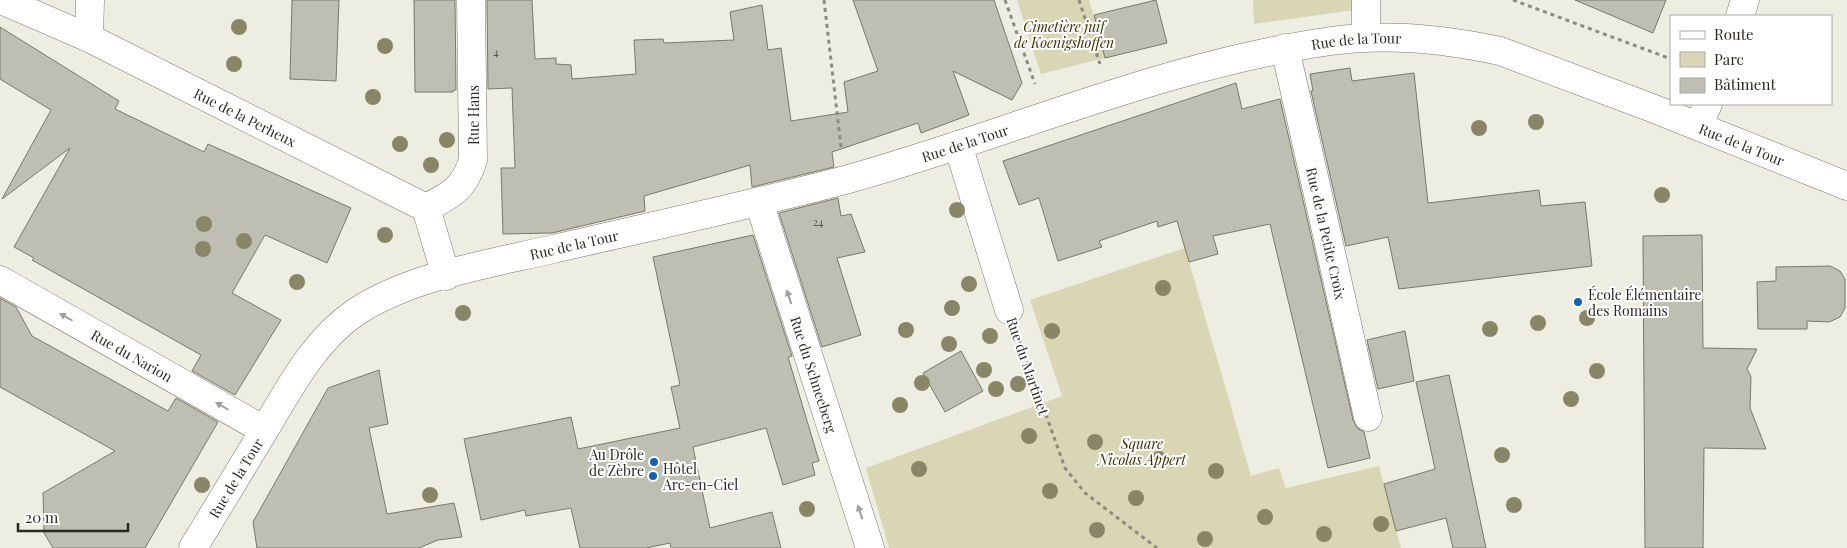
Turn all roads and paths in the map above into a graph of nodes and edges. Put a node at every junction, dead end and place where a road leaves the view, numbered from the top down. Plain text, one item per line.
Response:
1 (1, 0) edge
2 (90, 0) edge
3 (471, 0) edge
4 (824, 0) edge
5 (1005, 0) edge
6 (1079, 0) edge
7 (1366, 0) edge
8 (1513, 0) edge
9 (1745, 0) edge
10 (1740, 15) edge
11 (1366, 36) junction
12 (89, 38) junction
13 (1285, 48) junction
14 (1670, 59) edge
15 (1111, 95) junction
16 (1670, 105) edge
17 (1671, 105) edge
18 (1703, 115) edge
19 (1046, 116) junction
20 (958, 145) junction
21 (845, 180) junction
22 (1847, 186) edge
23 (759, 202) junction
24 (426, 208) junction
25 (446, 276) junction
26 (0, 280) edge
27 (1010, 310) joint
28 (1368, 417) dead end
29 (264, 430) junction
30 (193, 548) edge
31 (870, 548) edge
32 (1157, 548) edge

1 - 12 street, Rue de la Perheux
2 - 12 street
3 - 24 street, Rue Hans
4 - 21 path
5 - 19 path
6 - 15 path
7 - 11 street
8 - 14 path
9 - 10 street
11 - 13 street, Rue de la Tour
11 - 16 street, Rue de la Tour
12 - 24 street, Rue de la Perheux
13 - 15 street, Rue de la Tour
13 - 28 street, Rue de la Petite Croix
15 - 19 street, Rue de la Tour
17 - 18 street, Rue de la Tour
18 - 22 street, Rue de la Tour
19 - 20 street, Rue de la Tour
20 - 21 street, Rue de la Tour
20 - 27 street, Rue du Martinet
21 - 23 street, Rue de la Tour
23 - 25 street, Rue de la Tour
31 -> 23 street, Rue du Schneeberg
24 - 25 street
25 - 29 street, Rue de la Tour
29 -> 26 street, Rue du Narion
27 - 32 path, Rue du Martinet
29 - 30 street, Rue de la Tour

